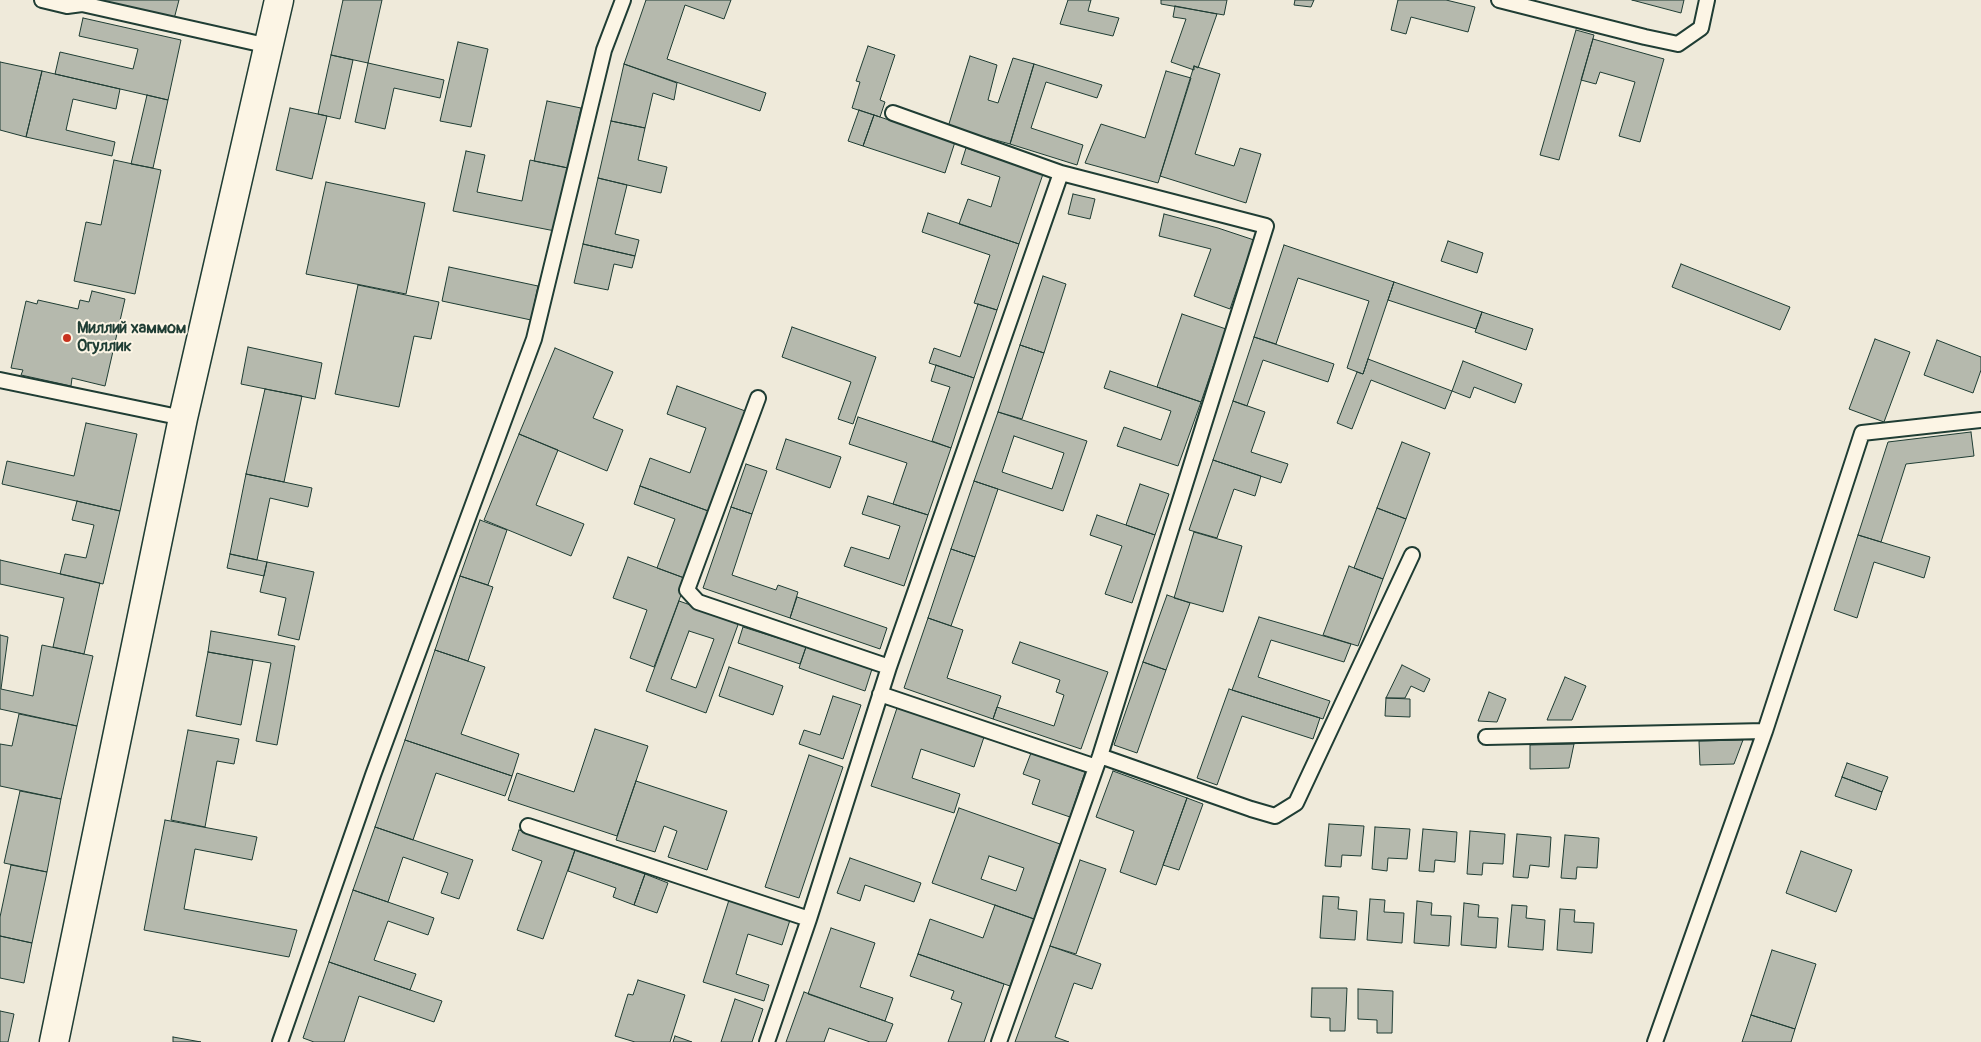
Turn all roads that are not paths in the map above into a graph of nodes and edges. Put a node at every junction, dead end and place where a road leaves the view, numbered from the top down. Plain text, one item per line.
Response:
1 (42, 0) edge
2 (279, 0) edge
3 (623, 0) edge
4 (1499, 0) edge
5 (1707, 0) edge
6 (269, 46) junction
7 (893, 113) dead end
8 (1061, 173) junction
9 (0, 380) edge
10 (758, 398) dead end
11 (183, 418) junction
12 (1981, 420) edge
13 (1412, 555) dead end
14 (889, 667) junction
15 (880, 694) junction
16 (1765, 731) junction
17 (1486, 737) dead end
18 (1098, 762) junction
19 (528, 826) dead end
20 (810, 919) junction
21 (54, 1042) edge
22 (280, 1042) edge
23 (766, 1042) edge
24 (999, 1042) edge
25 (1655, 1042) edge

1 - 6 lane
2 - 6 main road
3 - 22 lane
4 - 5 lane
6 - 11 main road
7 - 8 lane
8 - 14 lane
8 - 18 lane
9 - 11 lane
10 - 14 lane
11 - 21 main road
12 - 16 lane
13 - 18 lane
14 - 15 lane
15 - 18 lane
15 - 20 lane
16 - 17 lane
16 - 25 lane
18 - 24 lane
19 - 20 lane
20 - 23 lane

